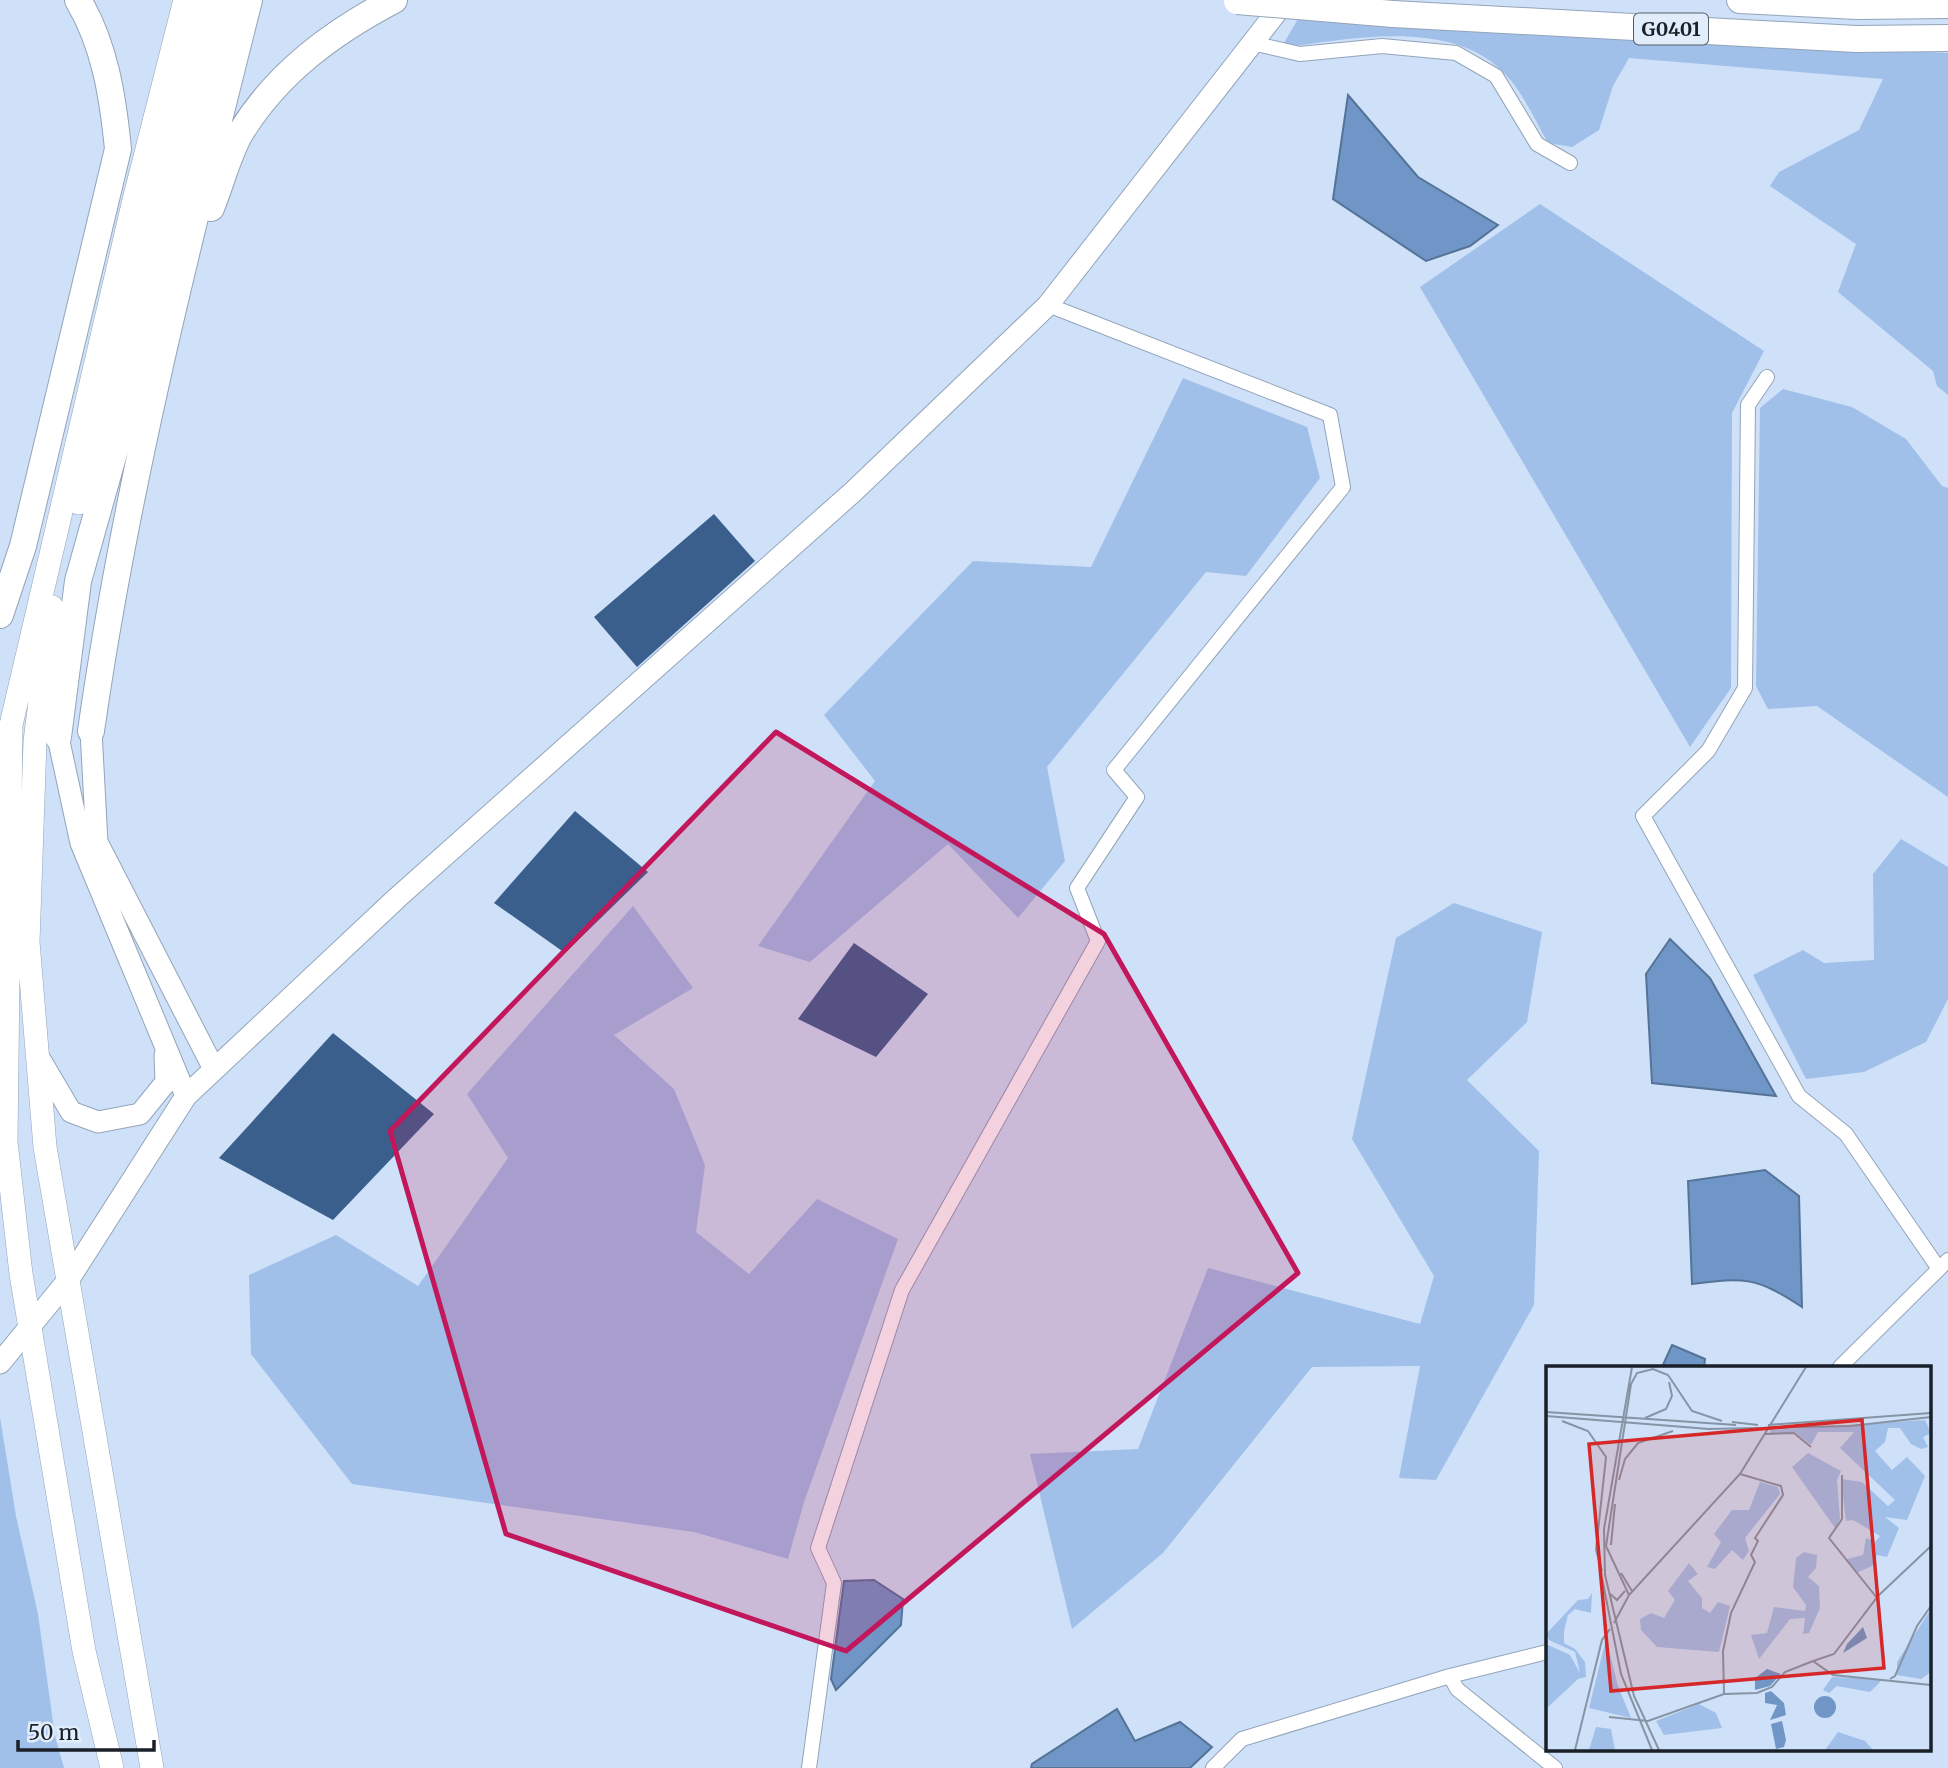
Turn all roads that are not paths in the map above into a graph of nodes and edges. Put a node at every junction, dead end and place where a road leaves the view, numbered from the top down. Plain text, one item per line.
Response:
1 (78, 0) edge
2 (185, 0) edge
3 (205, 0) edge
4 (229, 0) edge
5 (249, 0) edge
6 (394, 0) edge
7 (1225, 0) edge
8 (1286, 0) edge
9 (1740, 0) edge
10 (1237, 1) edge
11 (1948, 5) edge
12 (1948, 38) edge
13 (1252, 43) junction
14 (1570, 163) dead end
15 (1048, 305) junction
16 (172, 307) junction
17 (1767, 377) dead end
18 (0, 615) edge
19 (90, 732) joint
20 (58, 737) joint
21 (0, 864) edge
22 (8, 907) junction
23 (164, 1042) junction
24 (38, 1056) junction
25 (214, 1069) junction
26 (186, 1096) junction
27 (1944, 1265) edge
28 (69, 1279) junction
29 (29, 1325) junction
30 (0, 1363) edge
31 (1841, 1366) edge
32 (1546, 1652) edge
33 (1450, 1676) junction
34 (112, 1768) edge
35 (152, 1768) edge
36 (809, 1768) edge
37 (1213, 1768) edge
38 (1555, 1768) edge

1 - 18 highway
2 - 22 main road
3 - 24 main road
4 - 20 highway
5 - 16 highway
6 - 16 highway
7 - 10 highway, G0401
8 - 13 main road
9 - 11 highway
10 - 12 highway, G0401, bridge
13 - 14 street
13 - 15 main road
15 - 25 main road
15 - 36 street
16 - 19 highway
17 - 27 street
19 - 25 main road
20 - 23 main road
21 - 22 main road
22 - 29 main road
23 - 24 main road
23 - 26 main road
24 - 28 main road
25 - 26 main road
26 - 28 main road
27 - 31 street
28 - 29 main road
28 - 35 main road
29 - 30 main road
29 - 34 main road
32 - 33 street
33 - 37 street
33 - 38 street

